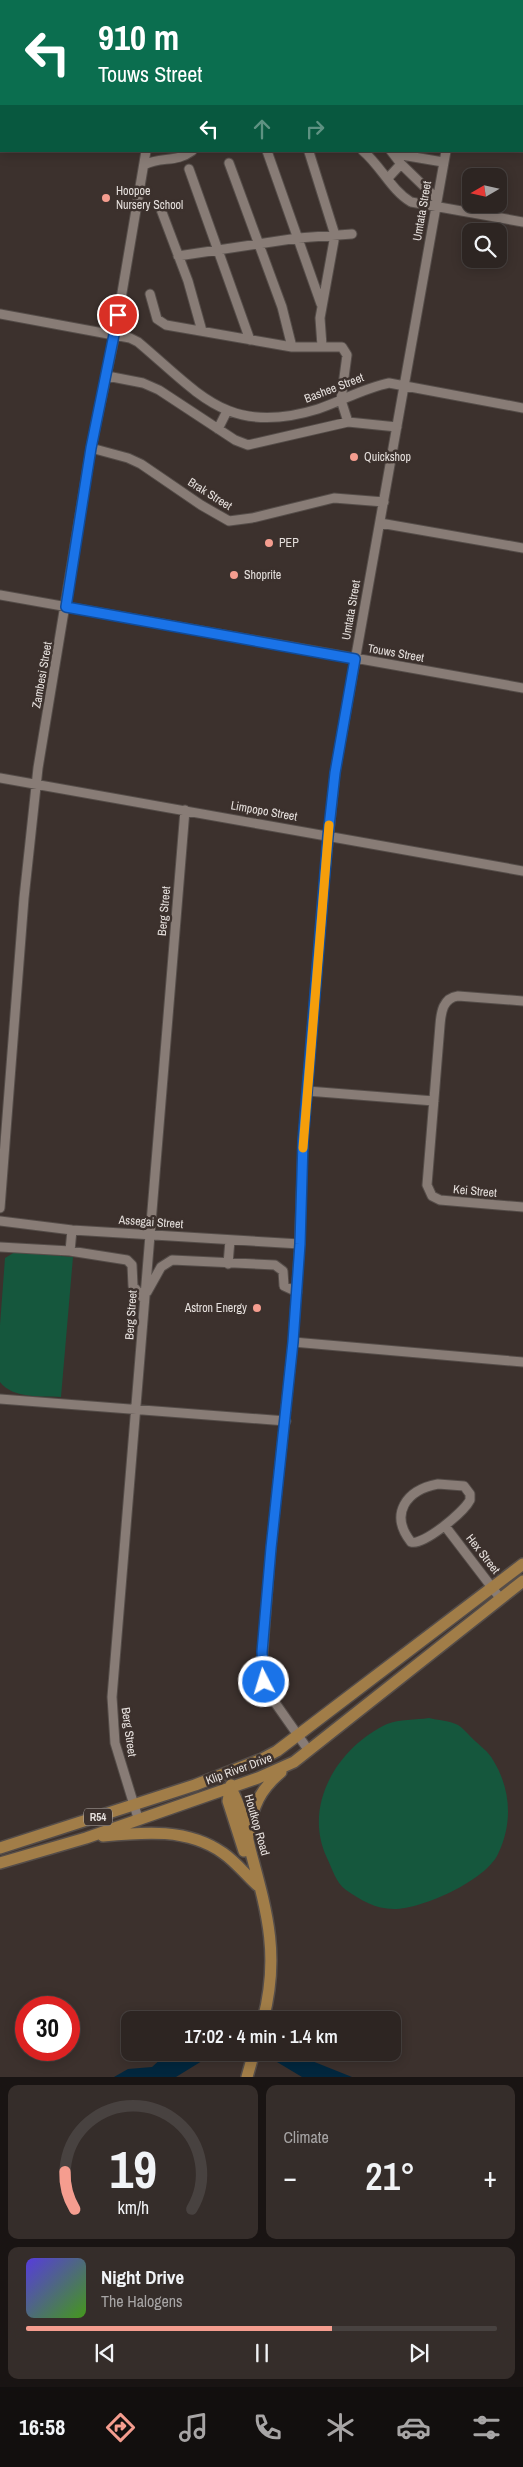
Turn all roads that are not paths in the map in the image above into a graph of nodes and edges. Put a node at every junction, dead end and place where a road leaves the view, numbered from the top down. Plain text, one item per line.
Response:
1 (146, 152) edge
2 (190, 152) edge
3 (267, 152) edge
4 (309, 152) edge
5 (364, 152) edge
6 (446, 152) edge
7 (394, 153) edge
8 (443, 162) junction
9 (229, 163) dead end
10 (401, 164) junction
11 (144, 166) junction
12 (189, 169) dead end
13 (388, 178) junction
14 (436, 203) junction
15 (160, 207) dead end
16 (523, 222) edge
17 (352, 234) dead end
18 (335, 235) junction
19 (298, 238) junction
20 (258, 243) junction
21 (218, 249) junction
22 (178, 256) junction
23 (150, 294) dead end
24 (322, 307) junction
25 (0, 314) edge
26 (202, 331) junction
27 (115, 334) junction
28 (250, 340) junction
29 (322, 346) junction
30 (292, 347) junction
31 (107, 376) junction
32 (405, 386) junction
33 (341, 400) junction
34 (523, 408) edge
35 (227, 411) junction
36 (348, 422) junction
37 (397, 428) junction
38 (218, 429) junction
39 (91, 448) junction
40 (384, 502) junction
41 (380, 523) junction
42 (523, 548) edge
43 (0, 595) edge
44 (66, 607) junction
45 (355, 659) junction
46 (523, 688) edge
47 (0, 778) edge
48 (36, 784) junction
49 (185, 810) junction
50 (328, 836) junction
51 (523, 871) edge
52 (523, 1001) edge
53 (307, 1091) junction
54 (434, 1101) junction
55 (523, 1207) edge
56 (0, 1208) edge
57 (0, 1222) edge
58 (72, 1230) junction
59 (149, 1234) junction
60 (230, 1240) junction
61 (300, 1244) junction
62 (0, 1247) edge
63 (70, 1251) junction
64 (228, 1264) junction
65 (297, 1292) junction
66 (144, 1297) junction
67 (293, 1342) junction
68 (523, 1362) edge
69 (0, 1399) edge
70 (136, 1409) junction
71 (286, 1421) junction
72 (444, 1526) junction
73 (523, 1564) edge
74 (523, 1581) edge
75 (492, 1587) junction
76 (500, 1598) junction
77 (299, 1737) junction
78 (309, 1751) junction
79 (294, 1762) junction
80 (244, 1766) junction
81 (195, 1785) junction
82 (230, 1787) junction
83 (205, 1796) junction
84 (134, 1805) junction
85 (230, 1811) junction
86 (138, 1818) junction
87 (86, 1838) junction
88 (250, 1847) junction
89 (0, 1848) edge
90 (0, 1863) edge
91 (257, 1885) junction
92 (267, 1911) junction
93 (265, 2011) edge
94 (252, 2061) edge
95 (248, 2075) edge

1 - 11 street, Zambesi Street
2 - 11 street
3 - 19 street
4 - 18 street
5 - 13 street
6 - 8 street, Umtata Street
7 - 8 street
7 - 10 street
8 - 14 street, Umtata Street
9 - 20 street
10 - 13 street
10 - 14 street
11 - 27 street, Zambesi Street
12 - 21 street
13 - 14 street
14 - 16 street
14 - 32 street, Umtata Street
15 - 22 street
17 - 18 street
18 - 19 street
18 - 24 street
19 - 20 street
19 - 24 street
20 - 21 street
20 - 30 street
21 - 22 street
21 - 28 street
22 - 26 street
23 - 26 street
24 - 29 street
25 - 27 street, Bashee Street
26 - 28 street
27 - 31 street, Zambesi Street
27 - 35 street, Bashee Street
28 - 30 street
29 - 30 street
29 - 33 street
31 - 38 street
31 - 39 street, Zambesi Street
32 - 33 street, Bashee Street
32 - 34 street, Bashee Street
32 - 37 street, Umtata Street
33 - 35 street, Bashee Street
33 - 36 street
35 - 38 street
36 - 37 street
36 - 38 street
37 - 40 street, Umtata Street
39 - 40 street, Brak Street
39 - 44 street, Zambesi Street
40 - 41 street, Umtata Street
41 - 42 street
41 - 45 street, Umtata Street
43 - 44 street, Touws Street
44 - 45 street, Touws Street
44 - 48 street, Zambesi Street
45 - 46 street, Touws Street
45 - 50 street, Umtata Street
47 - 48 street, Limpopo Street
48 - 49 street, Limpopo Street
48 - 56 street, Zambesi Street
49 - 50 street, Limpopo Street
49 - 59 street, Berg Street
50 - 51 street, Limpopo Street
50 - 53 street, Umtata Street
52 - 54 street, Kei Street
53 - 54 street
53 - 61 street, Umtata Street
54 - 55 street, Kei Street
57 - 58 street, Assegai Street
58 - 59 street, Assegai Street
58 - 63 street
59 - 60 street, Assegai Street
59 - 66 street, Berg Street
60 - 61 street, Assegai Street
60 - 64 street
61 - 65 street, Umtata Street
62 - 63 street
63 - 66 street
64 - 65 street
64 - 66 street
65 - 67 street, Umtata Street
66 - 70 street, Berg Street
67 - 68 street
67 - 71 street, Umtata Street
69 - 70 street
70 - 71 street
70 - 84 street, Berg Street
71 - 77 street, Umtata Street
72 - 72 street
72 - 75 street, Hex Street
73 - 75 main road, Klip River Drive
74 - 76 main road, Klip River Drive
75 - 76 street, Hex Street
75 - 77 main road, Klip River Drive
76 - 78 main road, Klip River Drive
77 - 78 street, Umtata Street
77 - 80 main road, Klip River Drive
78 - 79 main road, Klip River Drive
79 - 82 main road, Klip River Drive
79 - 88 main road
80 - 81 main road, Klip River Drive
80 - 82 main road
81 - 82 main road
81 - 84 main road, Klip River Drive / R54
82 - 83 main road, Klip River Drive
82 - 85 main road, Houtkop Road
82 - 88 main road, Houtkop Road
83 - 85 main road
83 - 86 main road, Klip River Drive
84 - 86 street, Berg Street
84 - 89 main road, Klip River Drive / R54
85 - 91 main road, Houtkop Road
86 - 87 main road, Klip River Drive
87 - 90 main road, Klip River Drive / R54
87 - 91 main road
88 - 92 main road, Houtkop Road
91 - 92 main road, Houtkop Road
92 - 93 main road, Houtkop Road
94 - 95 main road

